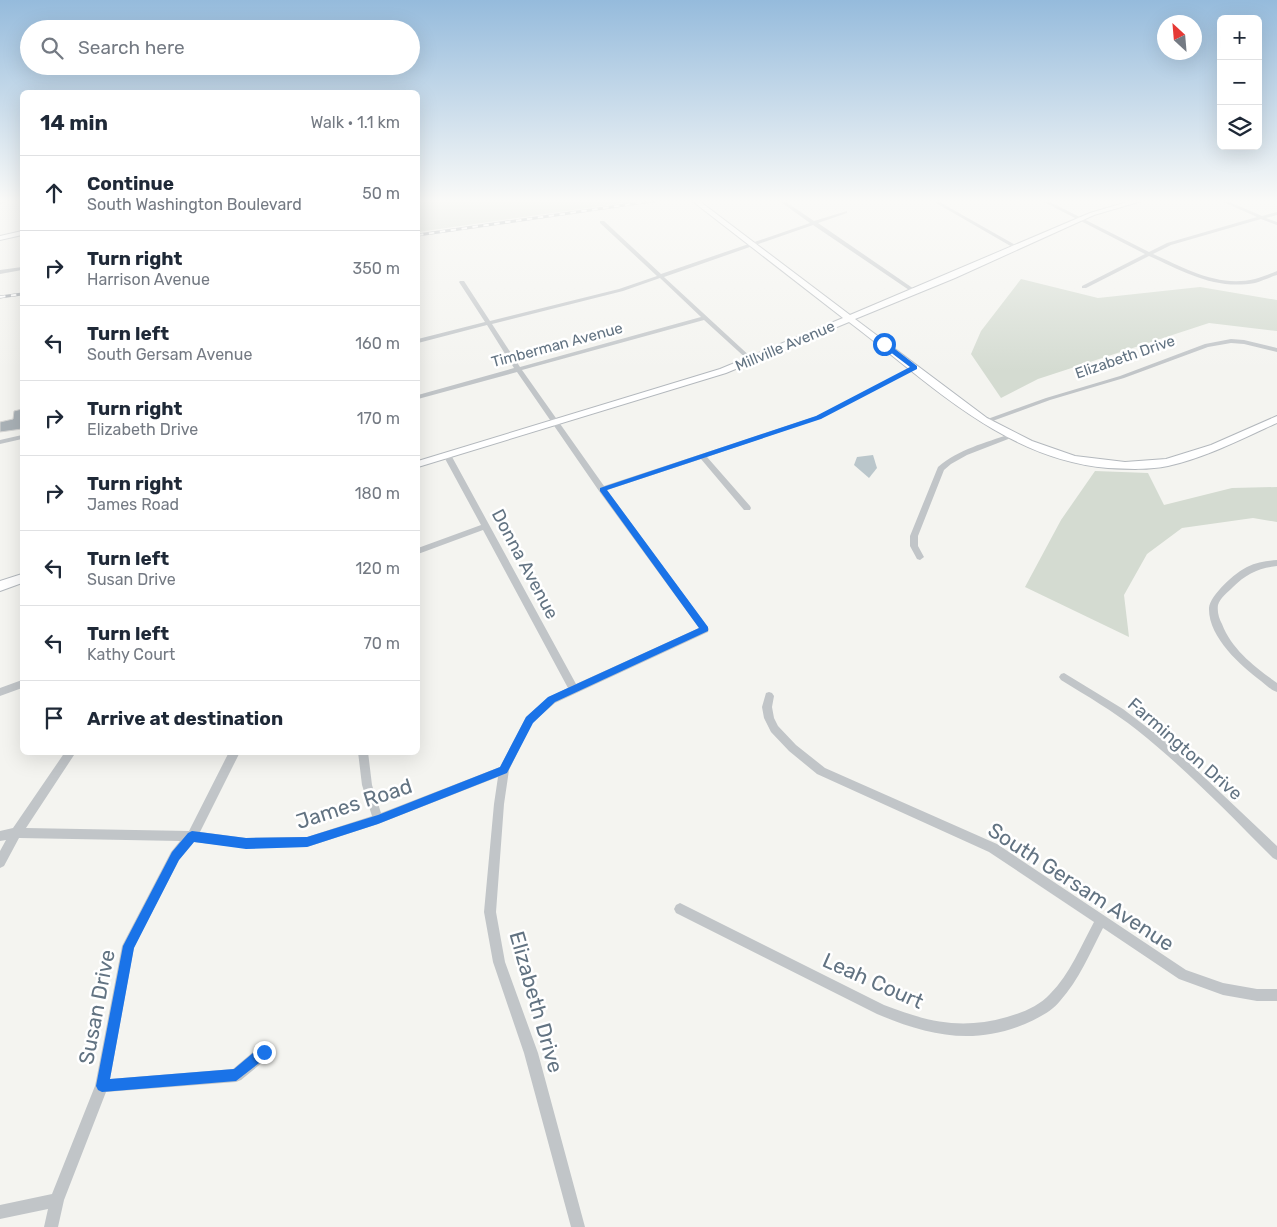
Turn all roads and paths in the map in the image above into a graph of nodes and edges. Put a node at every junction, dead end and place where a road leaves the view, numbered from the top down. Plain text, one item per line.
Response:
1 (639, 257) edge
2 (719, 257) edge
3 (766, 257) edge
4 (864, 257) edge
5 (990, 257) edge
6 (1142, 257) edge
7 (1156, 257) edge
8 (20, 269) edge
9 (0, 272) edge
10 (1277, 273) edge
11 (661, 278) junction
12 (462, 282) dead end
13 (1084, 286) dead end
14 (914, 291) junction
15 (703, 318) junction
16 (849, 319) junction
17 (488, 324) junction
18 (420, 341) edge
19 (1277, 350) edge
20 (751, 360) junction
21 (914, 368) junction
22 (518, 369) junction
23 (420, 395) edge
24 (1277, 418) edge
25 (985, 421) junction
26 (556, 422) junction
27 (1012, 436) junction
28 (20, 437) edge
29 (0, 442) edge
30 (447, 455) junction
31 (703, 456) junction
32 (420, 463) edge
33 (602, 489) junction
34 (747, 508) dead end
35 (486, 526) junction
36 (420, 550) edge
37 (920, 557) dead end
38 (1277, 564) edge
39 (20, 580) edge
40 (0, 586) edge
41 (1064, 677) dead end
42 (20, 685) edge
43 (1277, 688) edge
44 (574, 690) junction
45 (0, 692) edge
46 (770, 696) dead end
47 (69, 755) edge
48 (233, 755) edge
49 (363, 755) edge
50 (504, 770) junction
51 (378, 820) junction
52 (16, 833) junction
53 (0, 836) edge
54 (192, 836) junction
55 (1277, 854) edge
56 (0, 862) edge
57 (680, 908) dead end
58 (1101, 920) junction
59 (1277, 995) edge
60 (264, 1052) dead end
61 (102, 1086) junction
62 (57, 1200) junction
63 (0, 1212) edge
64 (51, 1227) edge
65 (578, 1227) edge

1 - 11 street
2 - 11 street
3 - 16 main road
4 - 14 street
5 - 14 main road, Millville Avenue
6 - 13 street
7 - 10 street
8 - 9 street
11 - 15 street
11 - 17 street
12 - 17 street
14 - 16 main road, Millville Avenue
15 - 20 street
15 - 22 street, Timberman Avenue
16 - 20 main road, Millville Avenue
16 - 21 main road
17 - 18 street
17 - 22 street
19 - 25 street, Elizabeth Drive
20 - 26 main road, Millville Avenue
21 - 25 main road
21 - 31 street
22 - 23 street, Timberman Avenue
22 - 26 street
24 - 27 main road
25 - 27 main road
26 - 30 main road, Millville Avenue
26 - 33 street
27 - 37 street
28 - 29 street
30 - 32 main road, Millville Avenue
30 - 35 street, Donna Avenue
31 - 33 street
31 - 34 street
33 - 44 street, Elizabeth Drive
35 - 36 street
35 - 44 street, Donna Avenue
38 - 43 street
39 - 40 main road
41 - 55 street, Farmington Drive
42 - 45 street
44 - 50 street, Elizabeth Drive
46 - 58 street, South Gersam Avenue
47 - 52 street
48 - 54 street, Susan Drive
49 - 51 street
50 - 51 street, James Road
50 - 65 street, Elizabeth Drive
51 - 54 street, James Road
52 - 53 street, James Road
52 - 54 street, James Road
52 - 56 street
54 - 61 street, Susan Drive
57 - 58 street, Leah Court
58 - 59 street, South Gersam Avenue
60 - 61 street
61 - 62 street, Susan Drive
62 - 63 street
62 - 64 street, Susan Drive

